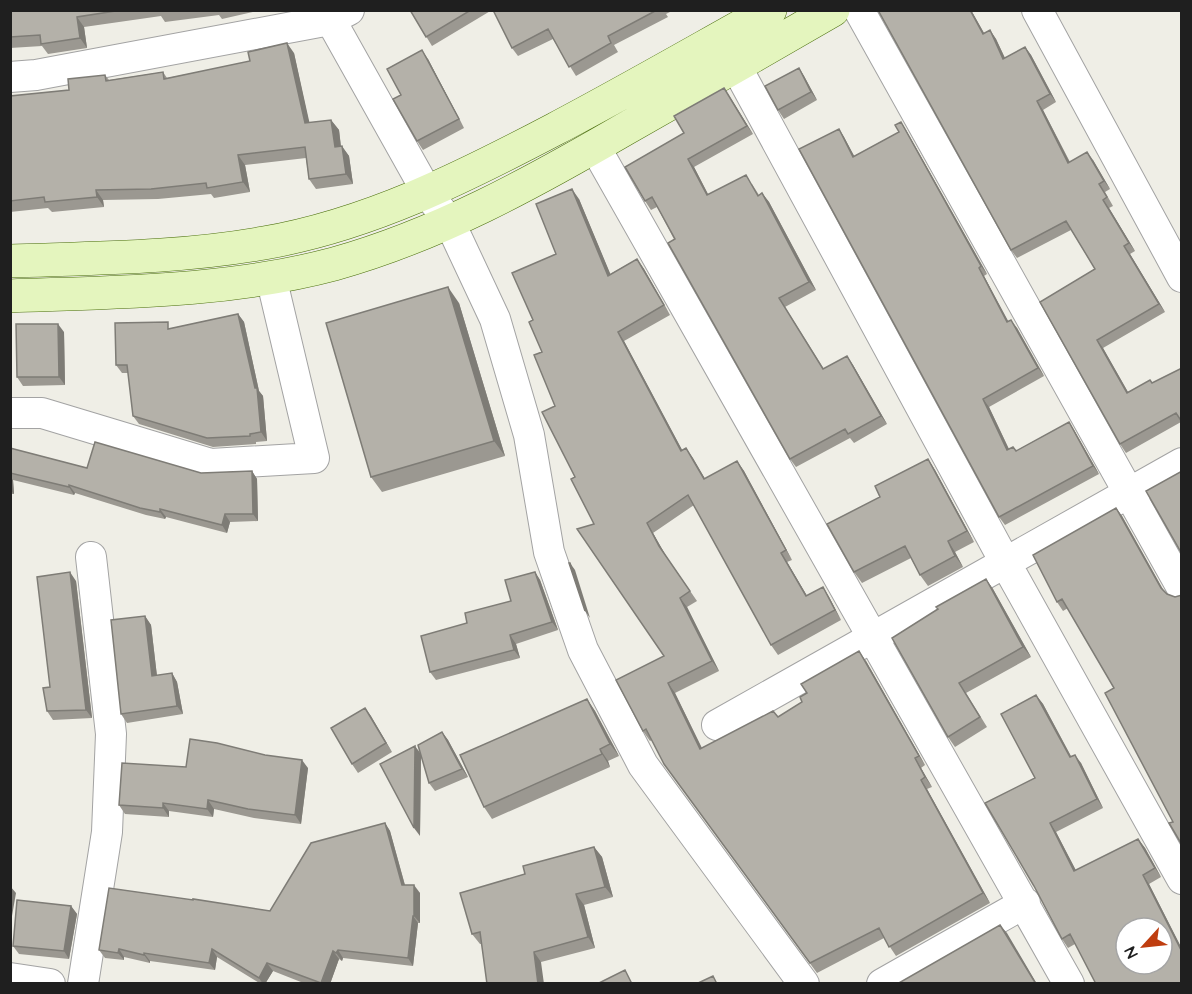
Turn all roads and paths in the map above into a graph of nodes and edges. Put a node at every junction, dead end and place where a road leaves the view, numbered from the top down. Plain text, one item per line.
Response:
1 (770, 10) edge
2 (833, 10) edge
3 (859, 10) edge
4 (1037, 10) edge
5 (335, 14) edge
6 (728, 52) junction
7 (10, 77) edge
8 (595, 147) junction
9 (427, 192) junction
10 (450, 223) junction
11 (10, 261) edge
12 (1182, 277) edge
13 (271, 278) junction
14 (10, 296) edge
15 (10, 413) edge
16 (1182, 463) edge
17 (1128, 493) junction
18 (91, 557) dead end
19 (1005, 562) junction
20 (1182, 588) edge
21 (873, 636) junction
22 (717, 725) dead end
23 (1182, 879) edge
24 (1024, 903) junction
25 (10, 978) edge
26 (50, 984) edge
27 (83, 984) edge
28 (804, 984) edge
29 (882, 984) edge
30 (1069, 984) edge

1 - 6 street
2 - 6 street
3 - 17 street
4 - 12 street
5 - 7 street
5 - 9 street
6 - 8 street
6 - 9 street
6 - 19 street
8 - 10 street
8 - 21 street
9 - 10 street
9 - 11 street
10 - 13 street
10 - 28 street
13 - 14 street
13 - 15 street
16 - 17 street
17 - 19 street
17 - 20 street
18 - 27 street
19 - 21 street
19 - 23 street
21 - 22 street
21 - 24 street
24 - 29 street
24 - 30 street
25 - 26 street

